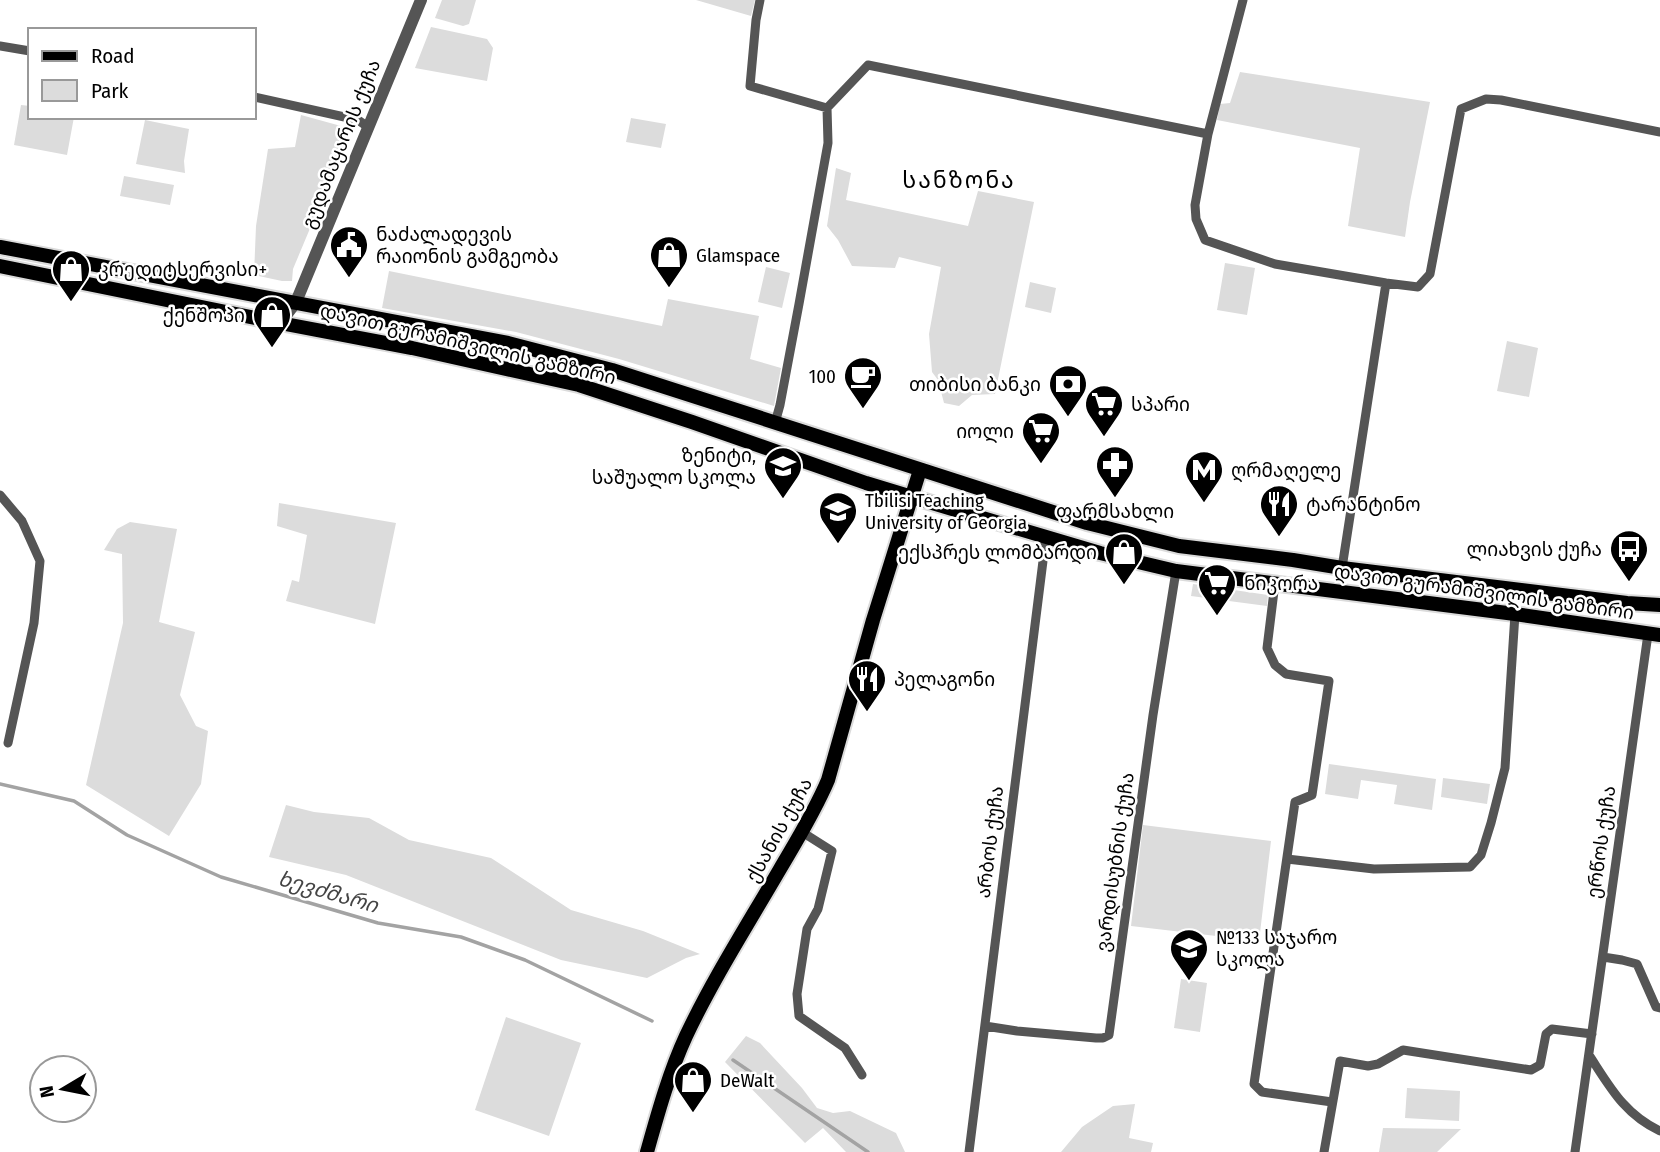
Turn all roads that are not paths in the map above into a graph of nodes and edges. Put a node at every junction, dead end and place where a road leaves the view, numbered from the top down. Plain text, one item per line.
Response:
1 (421, 0) edge
2 (760, 0) edge
3 (1243, 0) edge
4 (0, 47) edge
5 (28, 51) edge
6 (256, 97) edge
7 (827, 107) junction
8 (369, 127) junction
9 (1660, 132) edge
10 (1208, 134) junction
11 (0, 247) edge
12 (0, 266) edge
13 (1386, 284) junction
14 (296, 302) junction
15 (280, 323) junction
16 (297, 326) junction
17 (775, 423) junction
18 (920, 470) junction
19 (0, 495) edge
20 (912, 497) junction
21 (1046, 537) junction
22 (1164, 543) junction
23 (1199, 549) junction
24 (1161, 567) junction
25 (1342, 568) junction
26 (1176, 571) junction
27 (1194, 572) junction
28 (1275, 583) junction
29 (1660, 605) edge
30 (1515, 614) junction
31 (1654, 634) edge
32 (8, 743) dead end
33 (802, 832) junction
34 (1287, 859) junction
35 (1603, 957) junction
36 (1660, 1008) edge
37 (985, 1026) junction
38 (1592, 1034) junction
39 (1589, 1055) junction
40 (862, 1074) dead end
41 (1332, 1102) junction
42 (1660, 1131) edge
43 (647, 1152) edge
44 (969, 1152) edge
45 (1324, 1152) edge
46 (1575, 1152) edge

1 - 8 street, გუდამაყარის ქუჩა
2 - 7 street
3 - 10 street
4 - 5 street
6 - 8 street
7 - 10 street
7 - 17 street
8 - 14 street, გუდამაყარის ქუჩა
9 - 13 street
10 - 13 street
11 - 14 main road, დავით გურამიშვილის გამზირი
12 - 15 main road, დავით გურამიშვილის გამზირი
13 - 25 street
14 - 15 street
14 - 16 street
14 - 17 main road, დავით გურამიშვილის გამზირი
15 - 16 main road, დავით გურამიშვილის გამზირი
16 - 20 main road, დავით გურამიშვილის გამზირი
17 - 18 main road, დავით გურამიშვილის გამზირი
18 - 20 main road, ქსანის ქუჩა
18 - 22 main road, დავით გურამიშვილის გამზირი
19 - 32 street
20 - 21 main road, დავით გურამიშვილის გამზირი
20 - 33 main road, ქსანის ქუჩა
21 - 24 main road, დავით გურამიშვილის გამზირი
21 - 37 street, არბოს ქუჩა
22 - 23 main road, დავით გურამიშვილის გამზირი
22 - 24 main road
23 - 25 main road, დავით გურამიშვილის გამზირი
23 - 27 main road
24 - 26 main road, დავით გურამიშვილის გამზირი
25 - 29 main road, დავით გურამიშვილის გამზირი
26 - 27 main road, დავით გურამიშვილის გამზირი
26 - 37 street, ვარდისუბნის ქუჩა
27 - 28 main road, დავით გურამიშვილის გამზირი
28 - 30 main road, დავით გურამიშვილის გამზირი
28 - 34 street
30 - 31 main road, დავით გურამიშვილის გამზირი
30 - 34 street
31 - 35 street, ერწოს ქუჩა
33 - 40 street
33 - 43 main road, ქსანის ქუჩა
34 - 41 street
35 - 36 street
35 - 38 street, ერწოს ქუჩა
37 - 44 street, არბოს ქუჩა
38 - 39 street, ერწოს ქუჩა
38 - 41 street
39 - 42 street
39 - 46 street, ერწოს ქუჩა
41 - 45 street

